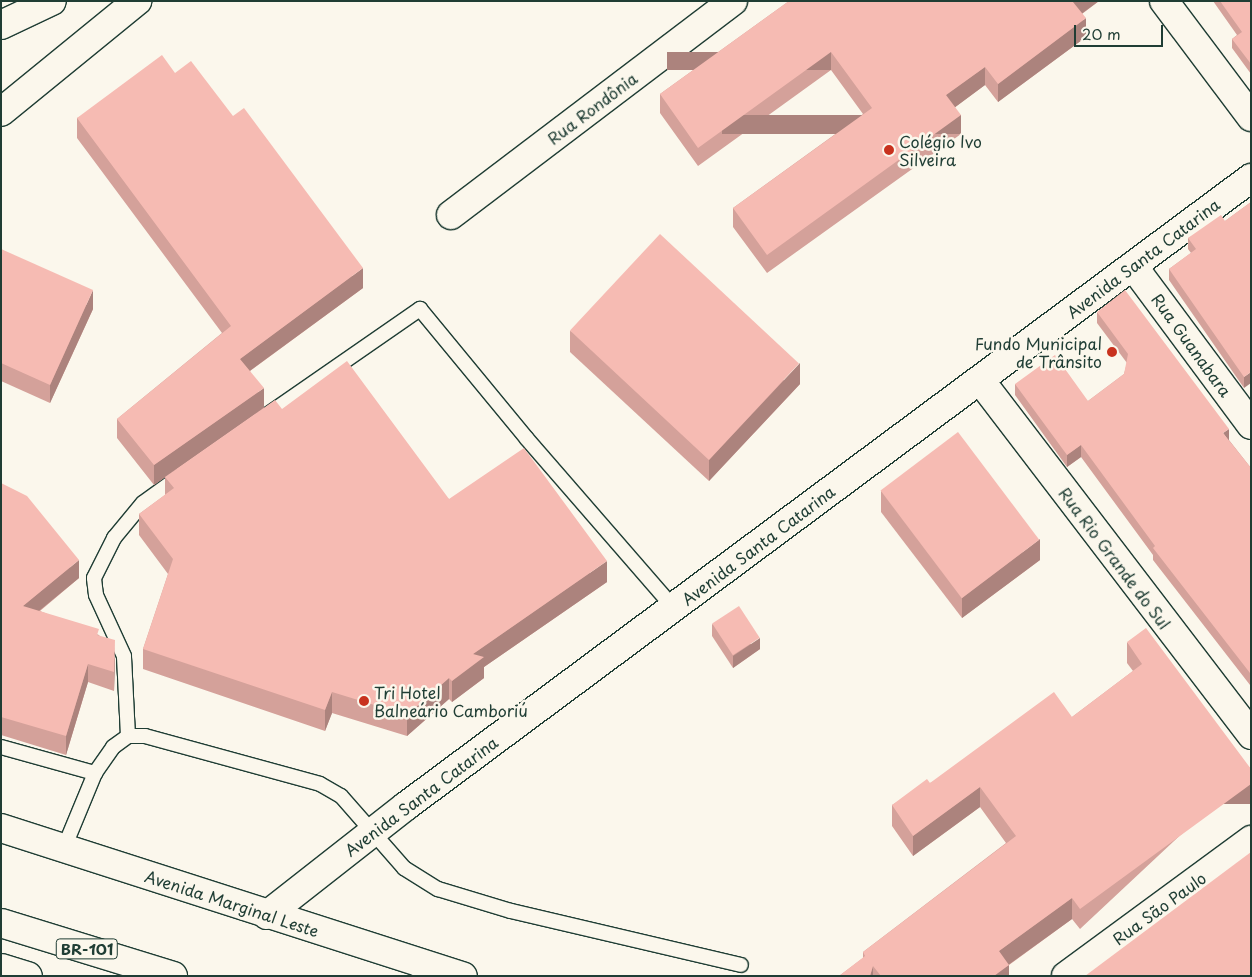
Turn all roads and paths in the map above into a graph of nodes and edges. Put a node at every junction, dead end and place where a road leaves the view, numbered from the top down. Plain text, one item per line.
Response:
1 (52, 1) edge
2 (137, 1) edge
3 (733, 1) edge
4 (1164, 1) edge
5 (1, 25) edge
6 (1, 112) edge
7 (1251, 117) edge
8 (1251, 178) edge
9 (451, 215) dead end
10 (1133, 266) junction
11 (980, 380) junction
12 (1251, 425) edge
13 (248, 429) edge
14 (192, 468) edge
15 (673, 607) junction
16 (1251, 735) edge
17 (128, 736) junction
18 (1, 747) edge
19 (96, 773) junction
20 (1, 828) edge
21 (373, 831) junction
22 (1251, 840) edge
23 (64, 848) junction
24 (267, 915) junction
25 (1, 923) edge
26 (420, 963) junction
27 (741, 965) dead end
28 (1, 968) edge
29 (28, 976) edge
30 (173, 976) edge
31 (445, 976) edge
32 (462, 976) edge
33 (1066, 976) edge

1 - 5 main road
2 - 6 main road
3 - 9 main road, Rua Rondônia
4 - 7 main road
8 - 10 main road, Avenida Santa Catarina
10 - 11 main road, Avenida Santa Catarina
10 - 12 main road, Rua Guanabara
11 - 15 main road, Avenida Santa Catarina
11 - 16 main road, Rua Rio Grande do Sul
13 - 15 lane
14 - 17 lane
15 - 21 main road, Avenida Santa Catarina
17 - 19 lane
17 - 21 lane
18 - 19 lane
19 - 23 lane
20 - 23 main road, Avenida Marginal Leste
21 - 24 main road, Avenida Santa Catarina
21 - 27 lane
22 - 33 main road, Rua São Paulo
23 - 24 main road, Avenida Marginal Leste
24 - 26 main road, Avenida Marginal Leste
25 - 30 main road, BR-101
26 - 31 main road
26 - 32 main road, Avenida Marginal Leste
28 - 29 main road

